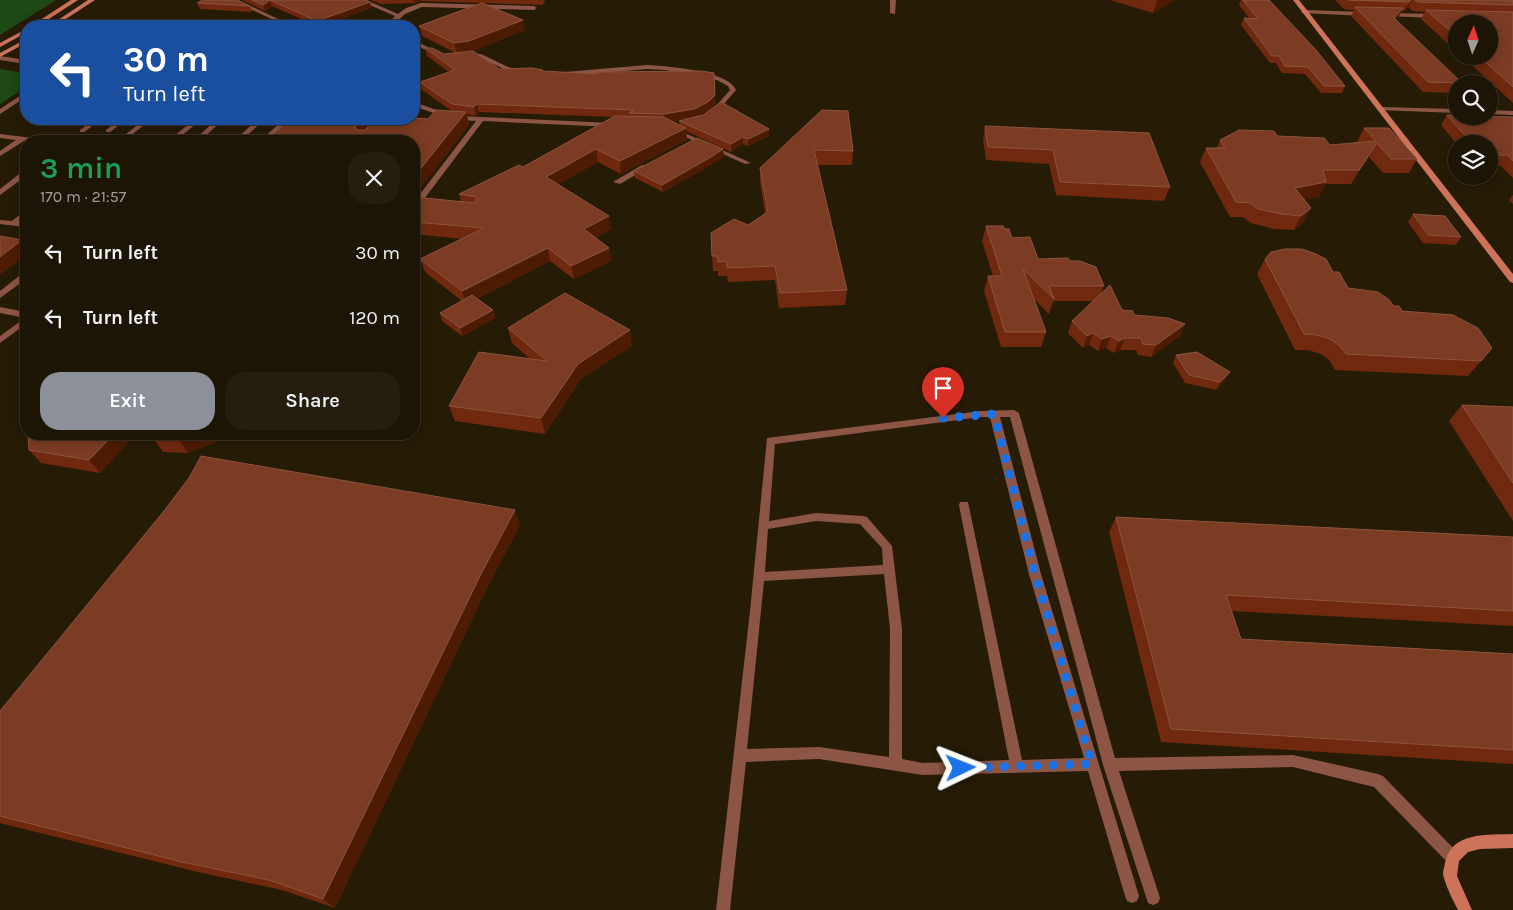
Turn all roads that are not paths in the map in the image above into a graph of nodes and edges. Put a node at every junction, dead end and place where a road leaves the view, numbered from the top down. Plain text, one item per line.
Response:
1 (75, 0) edge
2 (92, 0) edge
3 (234, 0) edge
4 (361, 0) edge
5 (893, 0) edge
6 (1296, 0) edge
7 (534, 8) dead end
8 (1304, 12) junction
9 (892, 13) dead end
10 (1374, 14) edge
11 (1384, 14) edge
12 (398, 16) junction
13 (1443, 16) edge
14 (43, 20) edge
15 (61, 20) edge
16 (277, 20) edge
17 (396, 20) edge
18 (20, 34) edge
19 (9, 40) junction
20 (20, 41) edge
21 (0, 44) edge
22 (20, 44) edge
23 (420, 45) edge
24 (0, 56) edge
25 (446, 58) edge
26 (456, 58) edge
27 (20, 61) edge
28 (528, 72) edge
29 (558, 74) edge
30 (20, 98) edge
31 (420, 106) edge
32 (1380, 109) junction
33 (1448, 111) edge
34 (0, 112) edge
35 (1498, 112) edge
36 (1513, 113) edge
37 (708, 119) edge
38 (480, 120) junction
39 (607, 124) junction
40 (684, 124) edge
41 (91, 125) edge
42 (116, 125) edge
43 (141, 125) edge
44 (191, 125) edge
45 (213, 125) edge
46 (255, 125) edge
47 (281, 125) edge
48 (616, 125) edge
49 (108, 131) dead end
50 (82, 132) dead end
51 (589, 134) edge
52 (128, 135) dead end
53 (178, 135) edge
54 (203, 135) edge
55 (244, 135) edge
56 (271, 135) edge
57 (0, 136) edge
58 (20, 139) edge
59 (20, 140) edge
60 (697, 140) junction
61 (688, 145) edge
62 (0, 154) edge
63 (653, 163) edge
64 (748, 163) dead end
65 (20, 178) edge
66 (617, 182) dead end
67 (0, 193) edge
68 (420, 202) edge
69 (20, 219) edge
70 (0, 222) edge
71 (14, 224) junction
72 (20, 224) edge
73 (20, 280) edge
74 (1513, 280) edge
75 (0, 295) edge
76 (0, 310) edge
77 (20, 313) edge
78 (20, 325) edge
79 (0, 340) edge
80 (994, 414) junction
81 (964, 505) dead end
82 (763, 526) junction
83 (890, 569) junction
84 (759, 577) junction
85 (740, 756) junction
86 (1092, 764) junction
87 (895, 765) junction
88 (1110, 765) junction
89 (1017, 766) junction
90 (1513, 841) edge
91 (1453, 858) junction
92 (1132, 896) dead end
93 (1153, 898) dead end
94 (723, 910) edge
95 (1465, 910) edge

1 - 14 street
2 - 15 street
3 - 16 street
4 - 12 street
5 - 9 street
6 - 8 street
7 - 12 street
8 - 10 street
8 - 32 street
11 - 13 street
12 - 17 street
18 - 19 street
19 - 20 street
19 - 21 street
22 - 24 street
23 - 25 street
24 - 27 street
26 - 28 street
29 - 37 street
30 - 34 street
31 - 38 street
32 - 33 street
32 - 74 street
35 - 36 street
38 - 39 street
38 - 68 street
39 - 48 street
39 - 51 street
40 - 60 street
41 - 50 street
42 - 49 street
43 - 52 street
44 - 53 street
45 - 54 street
46 - 55 street
47 - 56 street
57 - 58 street
59 - 62 street
60 - 61 street
60 - 64 street
63 - 66 street
65 - 67 street
69 - 71 street
70 - 71 street
71 - 72 street
73 - 75 street
76 - 77 street
78 - 79 street
80 - 82 street
80 - 86 street
80 - 88 street
81 - 89 street
82 - 83 street
82 - 84 street
83 - 84 street
83 - 87 street
84 - 85 street
85 - 87 street
85 - 94 street
86 - 89 street
86 - 92 street
87 - 89 street
88 - 91 street
88 - 93 street
90 - 91 street
91 - 95 street

